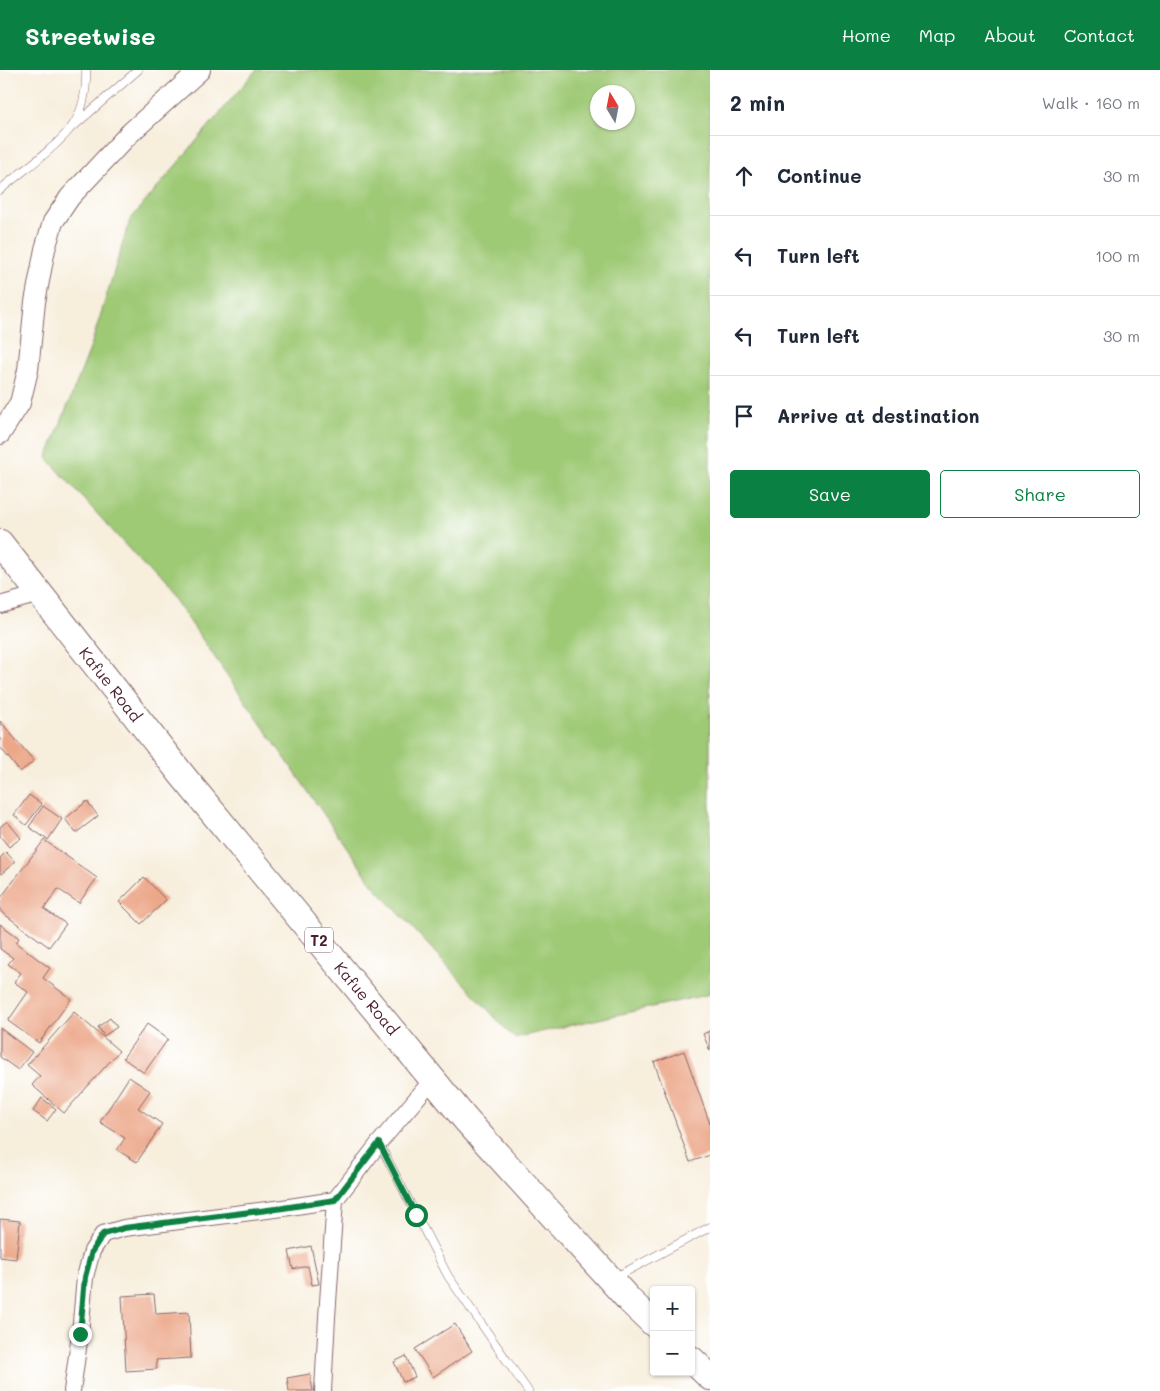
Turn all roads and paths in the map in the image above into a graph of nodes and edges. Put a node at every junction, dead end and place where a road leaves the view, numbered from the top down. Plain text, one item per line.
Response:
1 (86, 70) edge
2 (138, 70) edge
3 (200, 70) edge
4 (72, 128) junction
5 (0, 190) edge
6 (0, 434) edge
7 (0, 543) edge
8 (39, 594) junction
9 (0, 605) edge
10 (433, 1079) junction
11 (379, 1143) junction
12 (335, 1200) junction
13 (710, 1227) edge
14 (610, 1280) junction
15 (650, 1320) edge
16 (695, 1363) edge
17 (710, 1377) edge
18 (72, 1391) edge
19 (324, 1391) edge
20 (528, 1391) edge

1 - 4 lane
2 - 4 lane
3 - 6 street
4 - 5 lane
7 - 8 highway, Kafue Road / T2
8 - 9 street
8 - 10 highway, Kafue Road / T2
10 - 11 street
10 - 14 highway, Kafue Road / T2
11 - 12 street
11 - 20 lane
12 - 18 street
12 - 19 street
13 - 14 lane
14 - 15 highway, Kafue Road / T2
16 - 17 highway

